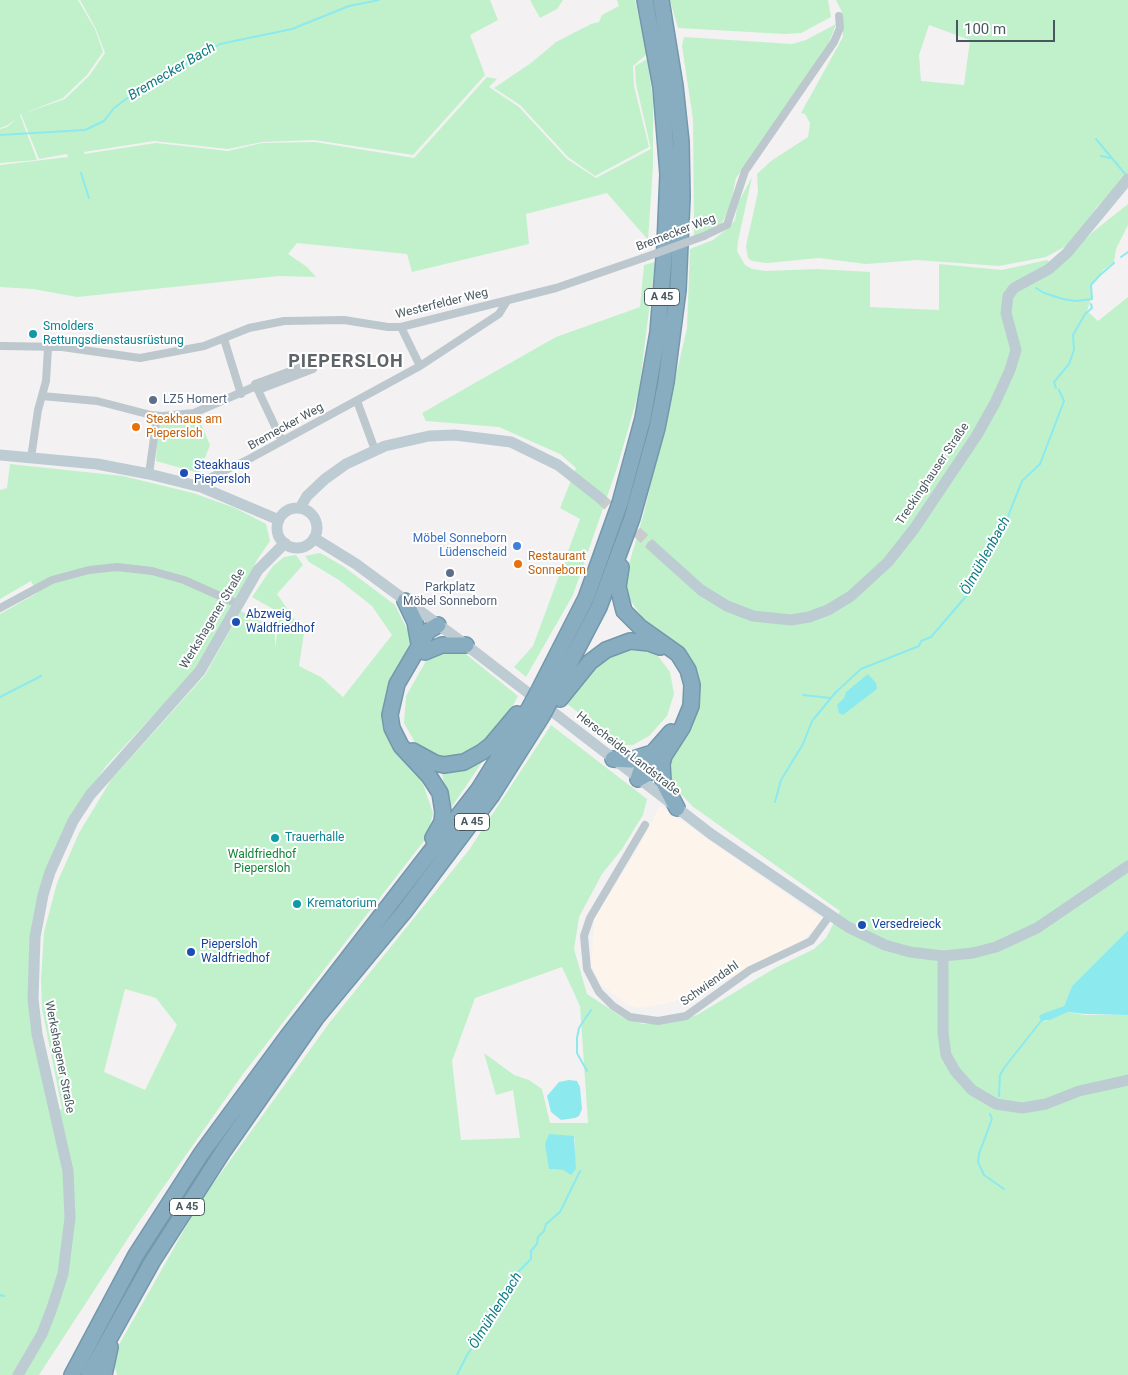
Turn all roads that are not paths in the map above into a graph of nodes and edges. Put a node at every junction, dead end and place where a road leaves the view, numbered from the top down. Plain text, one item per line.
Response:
1 (645, 0) edge
2 (660, 0) edge
3 (839, 16) dead end
4 (668, 87) junction
5 (1128, 179) edge
6 (507, 301) junction
7 (401, 327) junction
8 (224, 340) junction
9 (0, 346) edge
10 (48, 348) junction
11 (420, 366) junction
12 (257, 388) junction
13 (241, 394) junction
14 (42, 396) junction
15 (357, 401) junction
16 (158, 416) junction
17 (282, 441) junction
18 (376, 450) junction
19 (0, 455) edge
20 (31, 458) junction
21 (149, 474) junction
22 (201, 487) junction
23 (600, 498) tunnel mouth
24 (300, 508) junction
25 (632, 518) junction
26 (279, 520) junction
27 (314, 538) junction
28 (285, 543) junction
29 (652, 546) tunnel mouth
30 (405, 601) junction
31 (238, 604) junction
32 (0, 608) edge
33 (438, 624) junction
34 (466, 645) junction
35 (422, 648) junction
36 (545, 694) junction
37 (535, 715) junction
38 (659, 754) junction
39 (612, 759) junction
40 (638, 779) junction
41 (677, 808) junction
42 (645, 825) dead end
43 (1128, 866) edge
44 (411, 876) junction
45 (830, 915) junction
46 (943, 956) junction
47 (1128, 1080) edge
48 (121, 1317) junction
49 (92, 1336) junction
50 (18, 1375) edge
51 (62, 1375) edge
52 (72, 1375) edge
53 (89, 1375) edge
54 (104, 1375) edge

1 - 4 highway, A 45
2 - 4 highway, A 45
3 - 6 street, Bremecker Weg, bridge
4 - 25 highway, A 45
4 - 36 highway, A 45
5 - 29 main road, Treckinghauser Straße
6 - 7 street, Westerfelder Weg
6 - 11 street, Bremecker Weg
7 - 8 street, Westerfelder Weg
7 - 11 street
8 - 10 street, Westerfelder Weg
8 - 13 street
9 - 10 street, Westerfelder Weg
10 - 14 street
11 - 15 street, Bremecker Weg
12 - 12 street
12 - 13 street
12 - 17 street
13 - 16 street
14 - 16 street
14 - 20 street
15 - 17 street, Bremecker Weg
15 - 18 street
16 - 21 street
17 - 22 street, Bremecker Weg
18 - 23 main road
18 - 24 main road
19 - 20 main road
20 - 21 main road
21 - 22 main road
22 - 26 main road
24 - 26 main road
24 - 27 main road
25 - 36 highway, A 45
25 - 38 highway
26 - 28 main road
27 - 28 main road
27 - 30 main road, Herscheider Landstraße
28 - 31 main road, Werkshagener Straße
30 - 33 main road, Herscheider Landstraße
30 - 35 highway
31 - 32 street
31 - 50 main road, Werkshagener Straße
33 - 34 main road, Herscheider Landstraße
33 - 35 highway
34 - 35 highway
34 - 39 main road, Herscheider Landstraße
35 - 37 highway
35 - 44 highway
36 - 37 highway, A 45, bridge
36 - 37 highway
36 - 38 highway
37 - 44 highway, A 45
37 - 48 highway, A 45
38 - 39 highway
38 - 40 highway
38 - 41 highway
39 - 40 main road, Herscheider Landstraße
40 - 41 main road, Herscheider Landstraße
41 - 45 main road, Herscheider Landstraße
42 - 45 street, Schwiendahl
43 - 46 main road, Herscheider Landstraße
44 - 49 highway, A 45
45 - 46 main road, Herscheider Landstraße
46 - 47 main road
48 - 53 highway, A 45
48 - 54 highway
49 - 51 highway
49 - 52 highway, A 45

